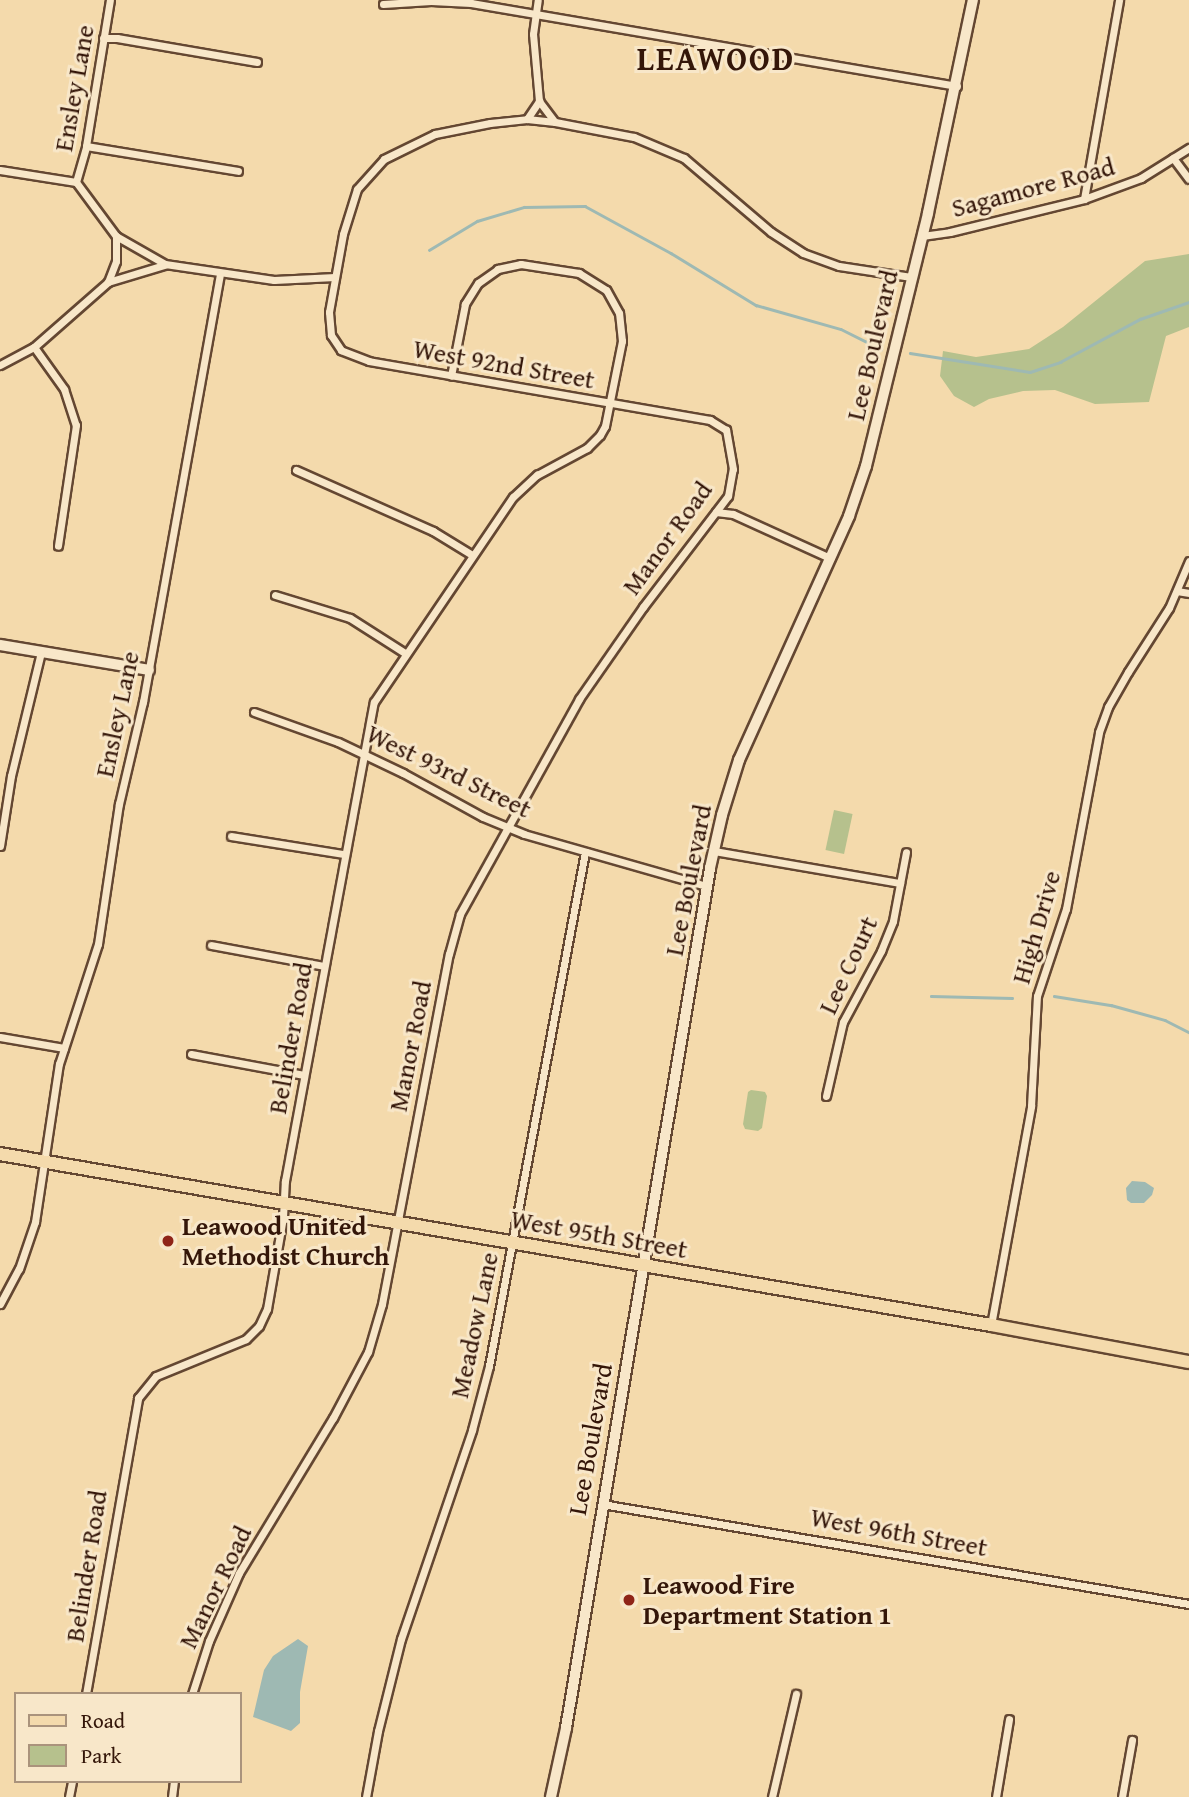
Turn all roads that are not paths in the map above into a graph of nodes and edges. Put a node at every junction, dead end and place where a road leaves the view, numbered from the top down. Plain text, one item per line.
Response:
1 (110, 0) edge
2 (538, 0) edge
3 (973, 0) edge
4 (1119, 0) edge
5 (383, 4) dead end
6 (536, 14) junction
7 (103, 38) junction
8 (257, 62) dead end
9 (957, 86) junction
10 (539, 101) junction
11 (527, 119) junction
12 (555, 122) junction
13 (86, 146) junction
14 (1189, 149) edge
15 (1173, 158) junction
16 (0, 170) edge
17 (238, 171) dead end
18 (1189, 179) edge
19 (76, 182) junction
20 (1084, 199) junction
21 (116, 236) junction
22 (922, 236) junction
23 (165, 264) junction
24 (220, 273) junction
25 (335, 277) junction
26 (911, 277) junction
27 (108, 282) junction
28 (34, 347) junction
29 (0, 365) edge
30 (451, 376) junction
31 (610, 404) junction
32 (729, 439) joint
33 (296, 470) dead end
34 (728, 496) junction
35 (716, 512) junction
36 (733, 514) junction
37 (58, 546) dead end
38 (472, 555) junction
39 (830, 558) junction
40 (1189, 561) edge
41 (1177, 591) junction
42 (1189, 593) edge
43 (275, 595) dead end
44 (0, 645) edge
45 (41, 652) junction
46 (405, 653) junction
47 (149, 670) junction
48 (254, 712) dead end
49 (363, 753) junction
50 (506, 827) junction
51 (231, 836) dead end
52 (0, 846) edge
53 (714, 851) junction
54 (585, 852) junction
55 (906, 852) dead end
56 (344, 854) junction
57 (900, 883) junction
58 (707, 886) junction
59 (211, 945) dead end
60 (324, 966) junction
61 (0, 1037) edge
62 (64, 1048) junction
63 (191, 1054) dead end
64 (304, 1075) junction
65 (826, 1096) dead end
66 (0, 1154) edge
67 (44, 1161) junction
68 (284, 1203) junction
69 (397, 1223) junction
70 (513, 1243) junction
71 (643, 1265) junction
72 (0, 1304) edge
73 (991, 1325) junction
74 (1189, 1362) edge
75 (602, 1504) junction
76 (1189, 1604) edge
77 (86, 1692) edge
78 (193, 1692) edge
79 (796, 1694) dead end
80 (1009, 1719) dead end
81 (1132, 1740) dead end
82 (366, 1797) edge
83 (551, 1797) edge
84 (772, 1797) edge
85 (996, 1797) edge
86 (1122, 1797) edge

1 - 7 street, Ensley Lane
2 - 6 street
3 - 9 street, Lee Boulevard
4 - 20 street
5 - 6 street
6 - 9 street
6 - 10 street
7 - 8 street
7 - 13 street, Ensley Lane
9 - 22 street, Lee Boulevard
10 - 11 street
10 - 12 street
11 - 12 street
11 - 25 street
12 - 26 street
13 - 17 street
13 - 19 street, Ensley Lane
14 - 15 street, Sagamore Road
15 - 18 street
15 - 20 street, Sagamore Road
16 - 19 street
19 - 21 street
20 - 22 street, Sagamore Road
21 - 23 street
21 - 27 street
22 - 26 street, Lee Boulevard
23 - 24 street
23 - 27 street
24 - 25 street
24 - 47 street, Ensley Lane
25 - 30 street, West 92nd Street
26 - 39 street, Lee Boulevard
27 - 28 street
28 - 29 street
28 - 37 street
30 - 31 street, West 92nd Street
30 - 31 street, Belinder Road
31 - 32 street, West 92nd Street
31 - 38 street, Belinder Road
32 - 34 street, Manor Road
33 - 38 street
34 - 35 street, Manor Road
34 - 36 street
35 - 36 street
35 - 50 street, Manor Road
36 - 39 street
38 - 46 street, Belinder Road
39 - 53 street, Lee Boulevard
40 - 41 street, High Drive
41 - 42 street
41 - 73 street, High Drive
43 - 46 street
44 - 45 street
45 - 47 street
45 - 52 street
46 - 49 street, Belinder Road
47 - 62 street, Ensley Lane
48 - 49 street, West 93rd Street
49 - 50 street, West 93rd Street
49 - 56 street, Belinder Road
50 - 54 street, West 93rd Street
50 - 69 street, Manor Road
51 - 56 street
53 - 57 street
53 - 58 street, Lee Boulevard
54 - 58 street, West 93rd Street
54 - 70 street, Meadow Lane
55 - 57 street, Lee Court
56 - 60 street, Belinder Road
57 - 65 street, Lee Court
58 - 71 street, Lee Boulevard
59 - 60 street
60 - 64 street, Belinder Road
61 - 62 street
62 - 67 street, Ensley Lane
63 - 64 street
64 - 68 street, Belinder Road
66 - 67 main road, West 95th Street
67 - 68 main road, West 95th Street
67 - 72 street, Ensley Lane
68 - 69 main road, West 95th Street
68 - 77 street, Belinder Road
69 - 70 main road, West 95th Street
69 - 78 street, Manor Road
70 - 71 main road, West 95th Street
70 - 82 street, Meadow Lane
71 - 73 main road, West 95th Street
71 - 75 street, Lee Boulevard
73 - 74 main road, West 95th Street
75 - 76 street, West 96th Street
75 - 83 street, Lee Boulevard
79 - 84 street
80 - 85 street
81 - 86 street

